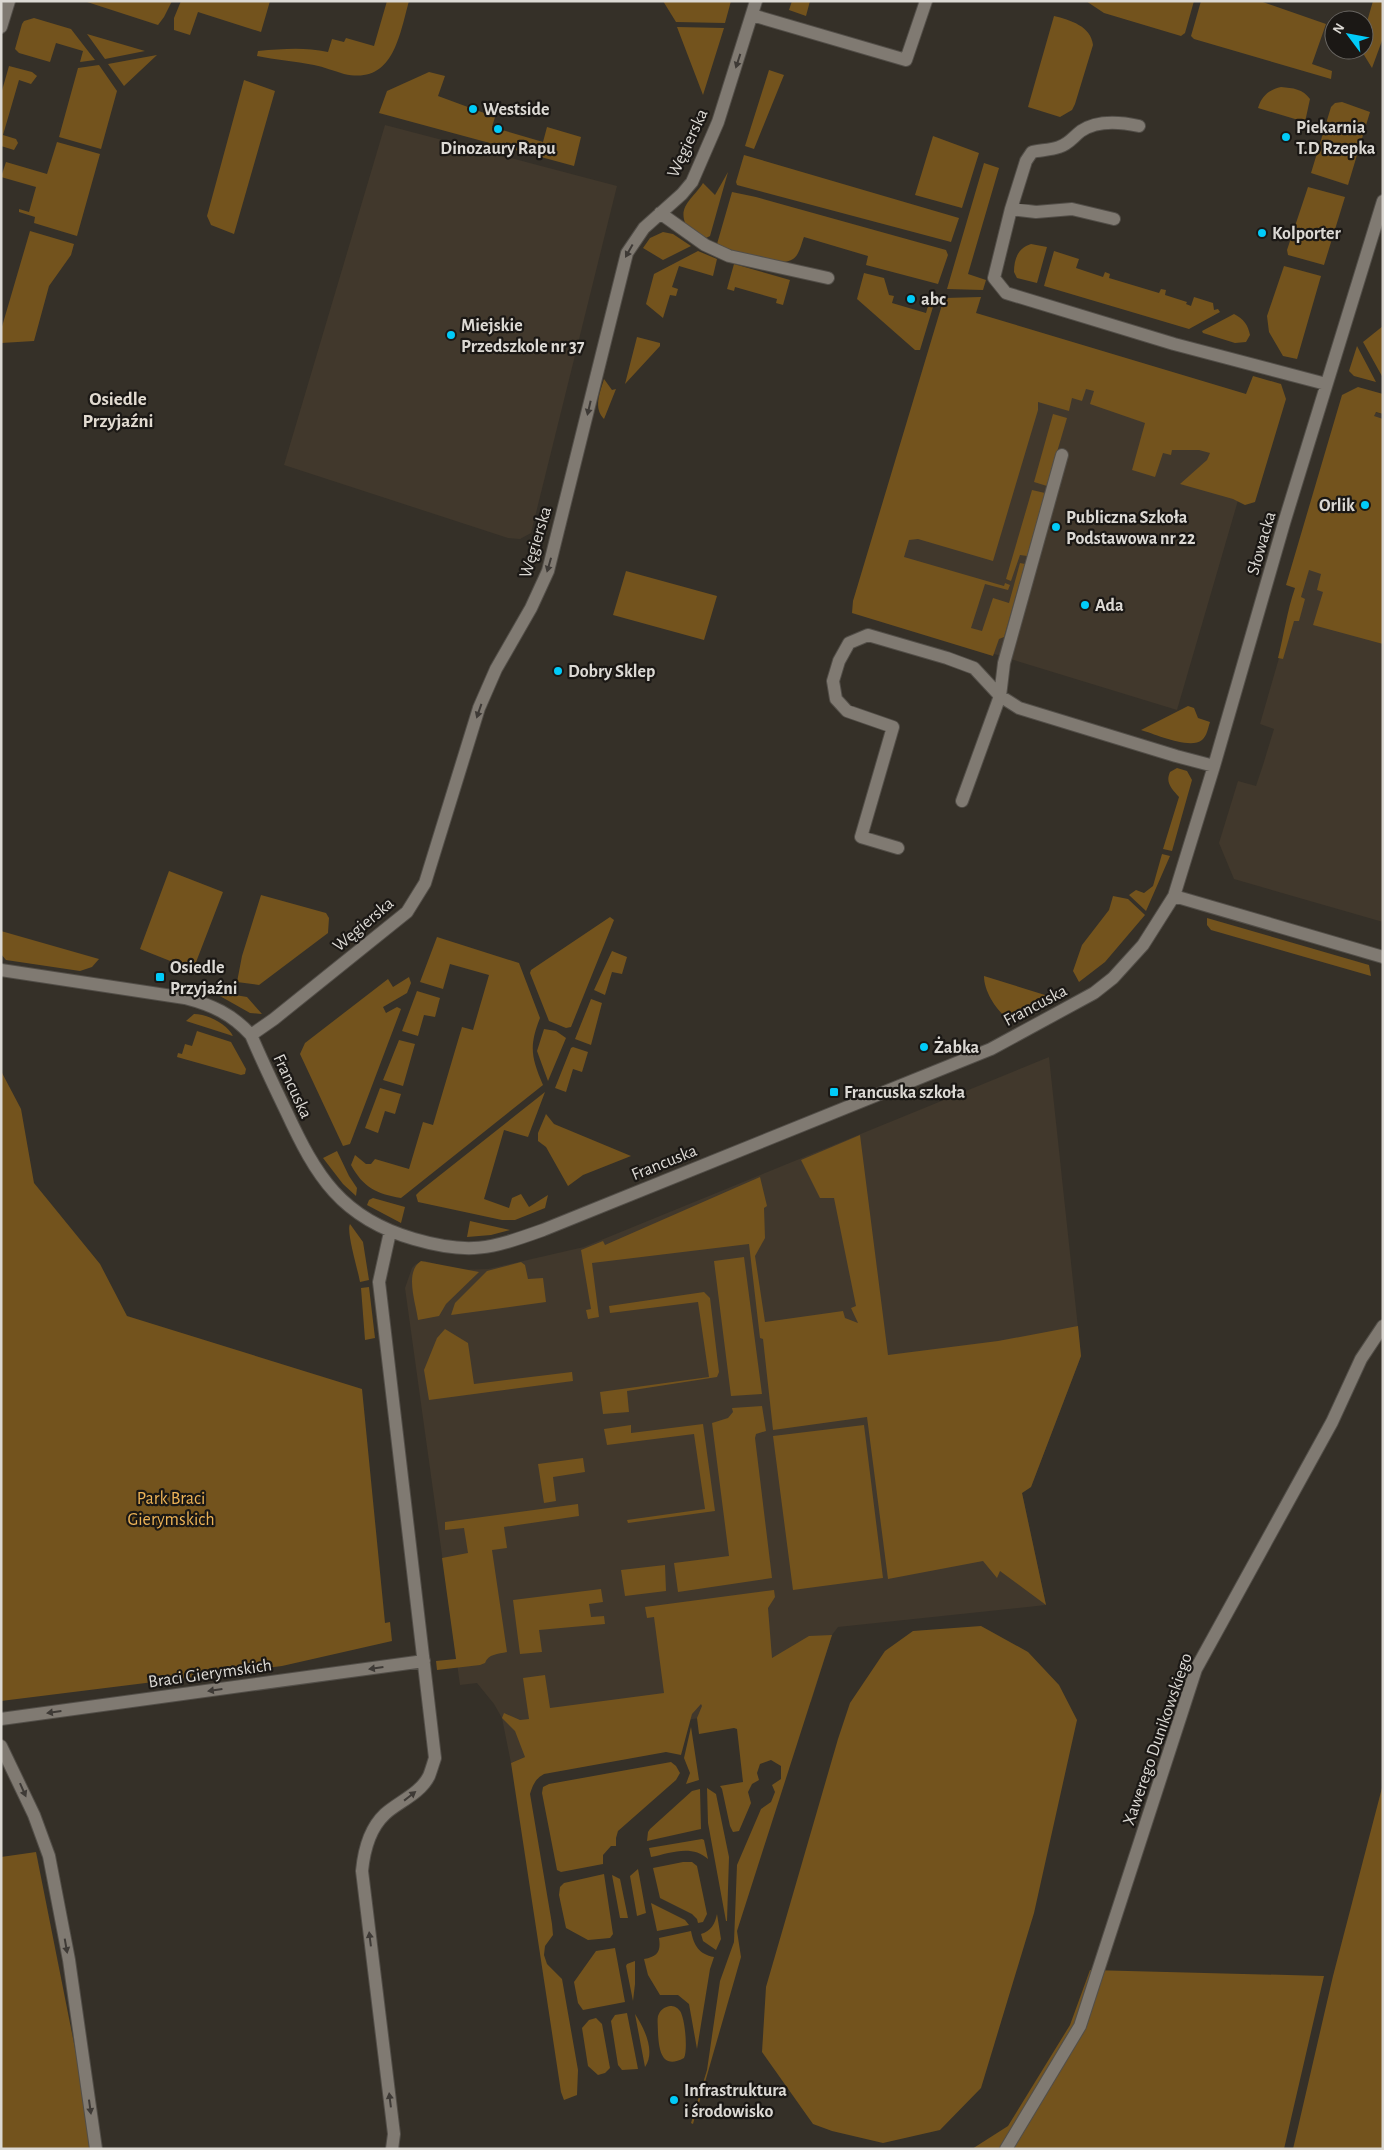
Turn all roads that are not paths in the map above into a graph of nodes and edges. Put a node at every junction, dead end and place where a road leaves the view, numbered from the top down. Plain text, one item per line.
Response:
1 (9, 1) edge
2 (756, 1) edge
3 (926, 1) edge
4 (752, 15) junction
5 (1, 27) edge
6 (1139, 126) dead end
7 (1383, 201) edge
8 (1011, 209) junction
9 (660, 213) junction
10 (1114, 219) dead end
11 (828, 278) dead end
12 (1326, 384) junction
13 (1062, 455) dead end
14 (1000, 696) junction
15 (1214, 766) junction
16 (962, 801) dead end
17 (898, 848) dead end
18 (1174, 896) junction
19 (1383, 957) edge
20 (1, 970) edge
21 (251, 1035) junction
22 (390, 1232) junction
23 (1381, 1331) edge
24 (424, 1661) junction
25 (1, 1719) edge
26 (1, 1746) edge
27 (96, 2149) edge
28 (392, 2149) edge
29 (1006, 2149) edge

1 - 5 street
2 - 4 street, Węgierska
3 - 4 street
4 -> 9 street, Węgierska
6 - 8 street
7 - 12 street, Słowacka
8 - 10 street
8 - 12 street
9 - 11 street
9 -> 21 street, Węgierska
12 - 15 street, Słowacka
13 - 14 street
14 - 15 street
14 - 16 street
14 - 17 street
15 - 18 street, Słowacka
18 - 19 street
18 - 22 street, Francuska
20 - 21 street, Francuska
21 - 22 street, Francuska
22 - 24 street
23 - 29 street, Xawerego Dunikowskiego
24 -> 25 street, Braci Gierymskich
28 -> 24 street
26 -> 27 street

